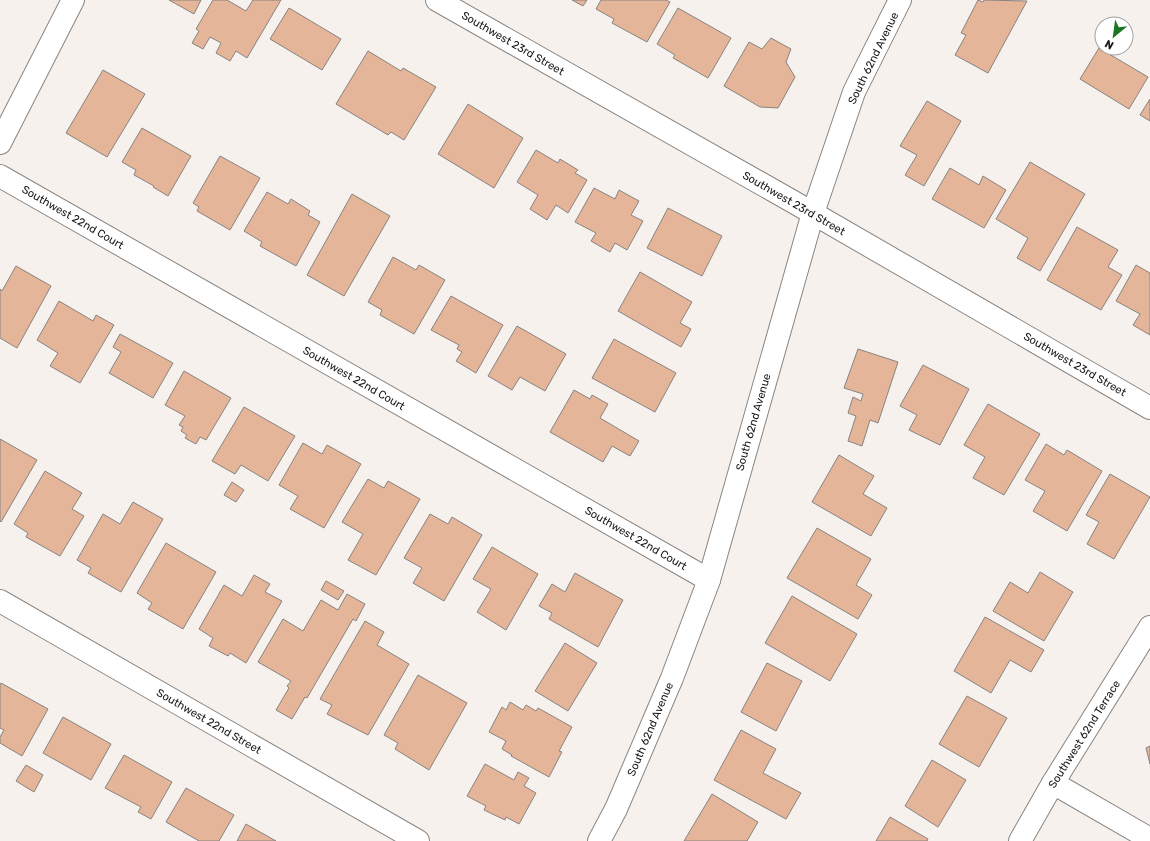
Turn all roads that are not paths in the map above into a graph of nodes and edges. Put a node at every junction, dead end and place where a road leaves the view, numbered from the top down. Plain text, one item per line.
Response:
1 (73, 0) edge
2 (437, 0) edge
3 (900, 0) edge
4 (0, 142) edge
5 (0, 176) edge
6 (812, 213) junction
7 (1150, 408) edge
8 (709, 580) junction
9 (0, 601) edge
10 (1150, 628) edge
11 (1053, 783) junction
12 (1150, 839) edge
13 (418, 841) edge
14 (599, 841) edge
15 (1020, 841) edge

1 - 4 street
2 - 6 street, Southwest 23rd Street
3 - 6 street, South 62nd Avenue
5 - 8 street, Southwest 22nd Court
6 - 7 street, Southwest 23rd Street
6 - 8 street, South 62nd Avenue
8 - 14 street, South 62nd Avenue
9 - 13 street, Southwest 22nd Street
10 - 11 street, Southwest 62nd Terrace
11 - 12 street
11 - 15 street, Southwest 62nd Terrace

